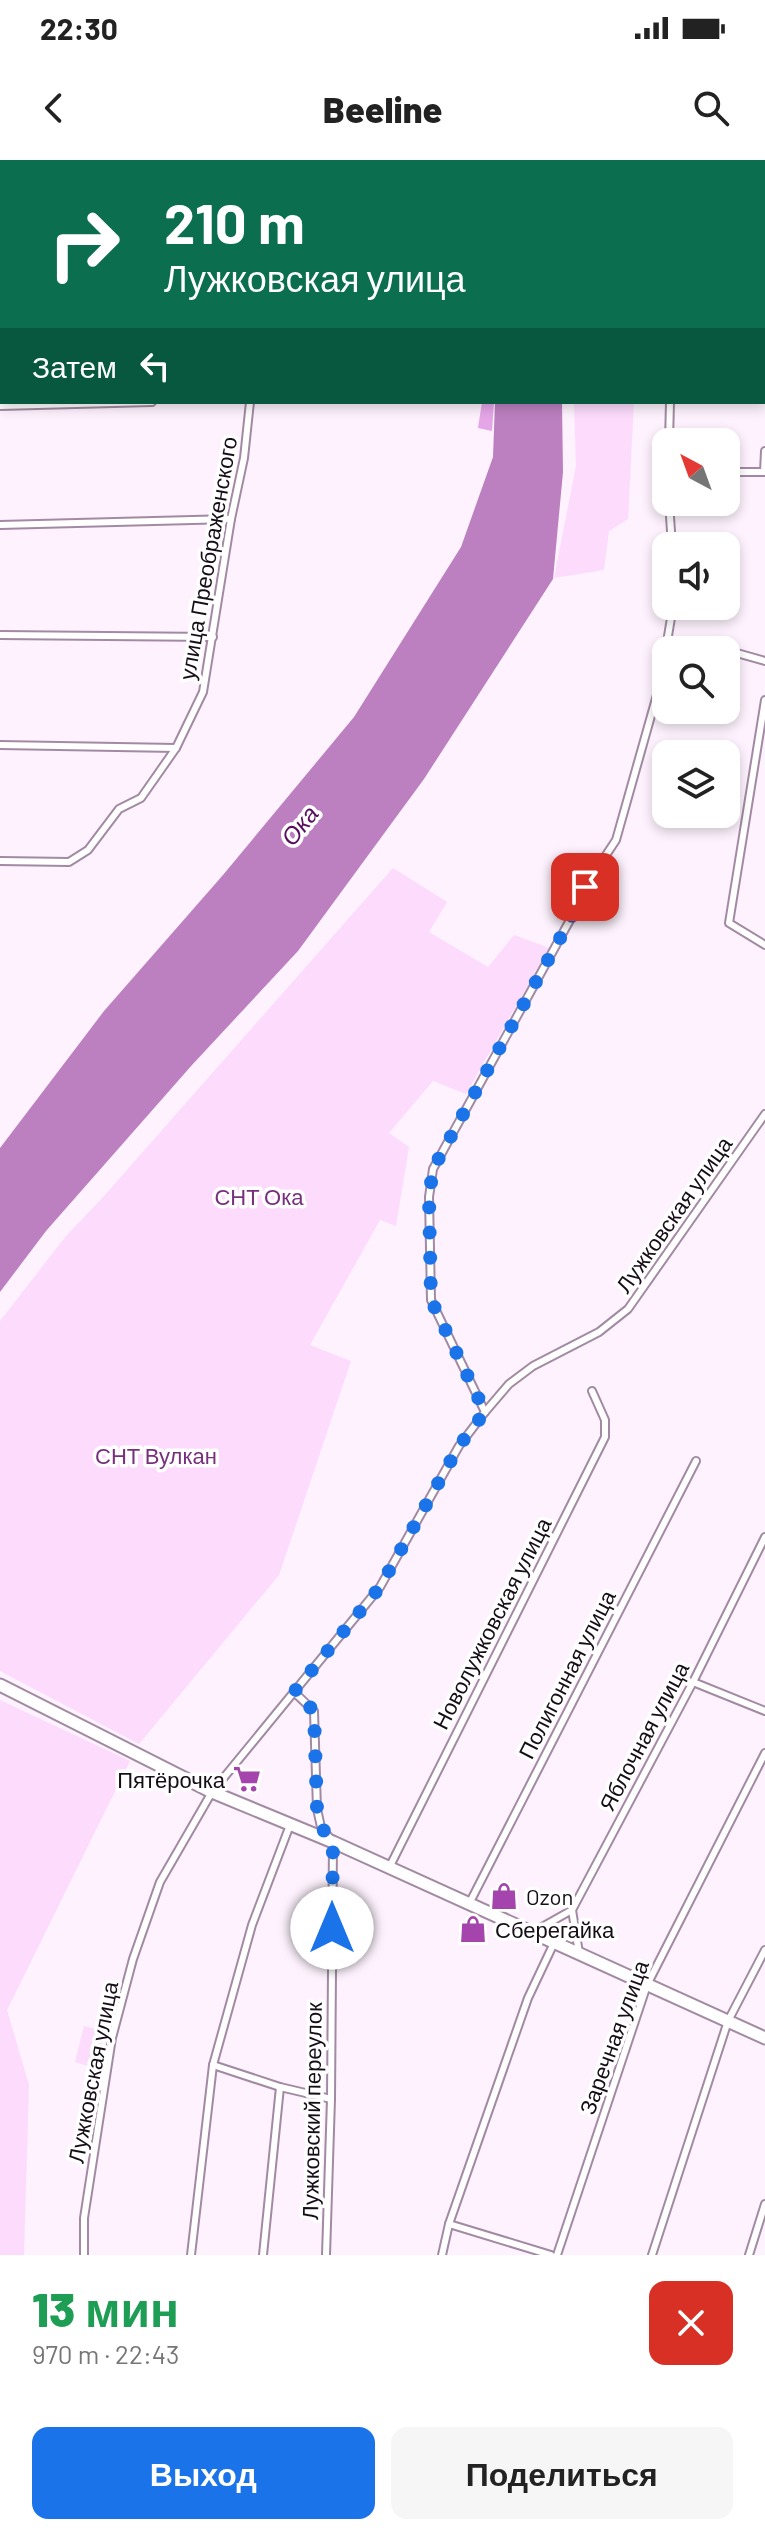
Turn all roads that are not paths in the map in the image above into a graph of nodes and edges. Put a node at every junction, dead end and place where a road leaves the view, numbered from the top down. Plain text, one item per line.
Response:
1 (76, 404) edge
2 (250, 404) edge
3 (670, 404) edge
4 (0, 406) edge
5 (669, 428) edge
6 (765, 451) edge
7 (740, 472) edge
8 (764, 472) edge
9 (231, 519) junction
10 (0, 525) edge
11 (0, 635) edge
12 (213, 637) junction
13 (740, 654) edge
14 (765, 661) edge
15 (765, 700) edge
16 (652, 712) edge
17 (0, 745) edge
18 (176, 748) junction
19 (0, 861) edge
20 (765, 945) edge
21 (765, 1114) edge
22 (592, 1391) dead end
23 (485, 1412) junction
24 (696, 1461) dead end
25 (765, 1537) edge
26 (693, 1682) junction
27 (0, 1685) edge
28 (294, 1692) junction
29 (765, 1711) edge
30 (765, 1753) edge
31 (212, 1792) junction
32 (290, 1825) junction
33 (333, 1842) junction
34 (389, 1868) junction
35 (469, 1904) junction
36 (572, 1910) junction
37 (532, 1933) junction
38 (554, 1943) junction
39 (765, 1950) edge
40 (579, 1954) junction
41 (647, 1985) junction
42 (728, 2021) junction
43 (765, 2038) edge
44 (213, 2065) junction
45 (280, 2087) junction
46 (331, 2099) junction
47 (765, 2204) edge
48 (449, 2224) junction
49 (84, 2255) edge
50 (191, 2255) edge
51 (263, 2255) edge
52 (326, 2255) edge
53 (442, 2255) edge
54 (554, 2255) edge
55 (652, 2255) edge
56 (749, 2255) edge

1 - 4 street
2 - 9 street, улица Преображенского
3 - 5 street
6 - 8 street
7 - 8 street
9 - 10 street
9 - 12 street, улица Преображенского
11 - 12 street
12 - 18 street, улица Преображенского
13 - 14 street
15 - 20 street
16 - 23 street
17 - 18 street
18 - 19 street, улица Преображенского
21 - 23 street, Лужковская улица
22 - 34 street, Новолужковская улица
23 - 28 street, Лужковская улица
24 - 35 street, Полигонная улица
25 - 26 street, Яблочная улица
26 - 29 street
26 - 36 street, Яблочная улица
27 - 31 highway
28 - 31 street, Лужковская улица
28 - 33 street, Лужковский переулок
30 - 41 street, Заречная улица
31 - 32 highway
31 - 49 street, Лужковская улица
32 - 33 highway
32 - 44 street
33 - 34 highway
33 - 46 street, Лужковский переулок
34 - 35 highway
35 - 37 highway
36 - 37 street
36 - 40 street
37 - 38 highway
38 - 40 highway
38 - 48 street
39 - 42 street
40 - 41 highway
41 - 42 highway
41 - 54 street, Заречная улица
42 - 43 highway
42 - 55 street
44 - 45 street
44 - 50 street
45 - 46 street
45 - 51 street
46 - 52 street, Лужковский переулок
47 - 56 street
48 - 53 street
48 - 54 street

